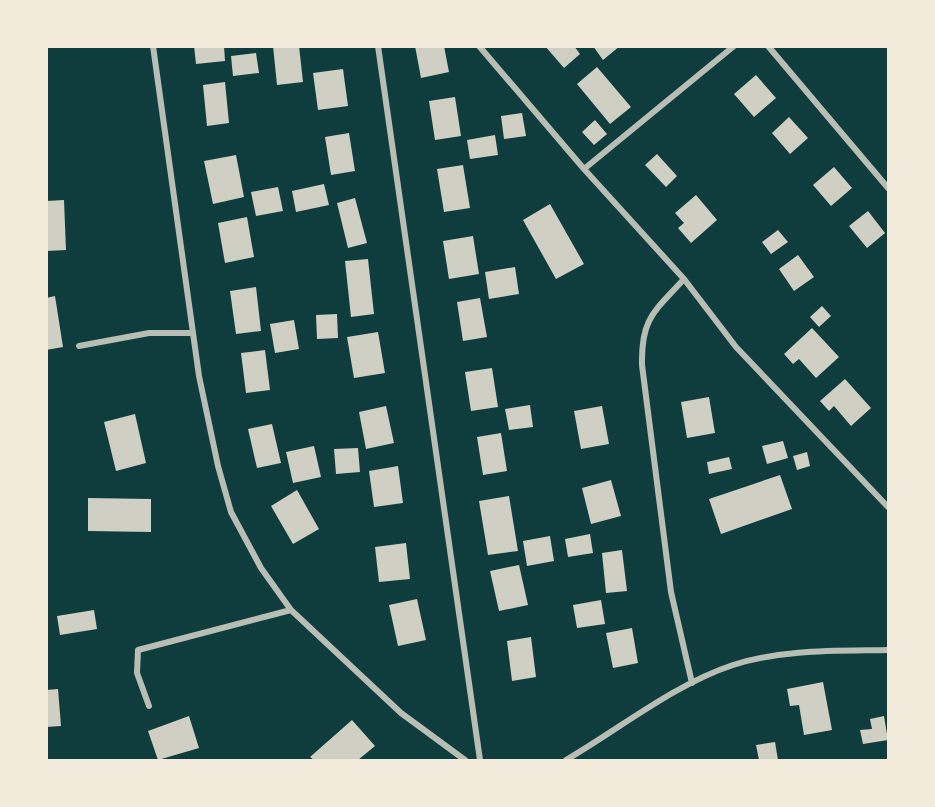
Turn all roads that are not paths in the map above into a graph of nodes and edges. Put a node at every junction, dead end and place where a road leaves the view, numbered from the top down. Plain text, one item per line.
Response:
1 (153, 46) edge
2 (378, 46) edge
3 (479, 46) edge
4 (734, 46) edge
5 (768, 46) edge
6 (584, 170) junction
7 (888, 188) edge
8 (684, 279) junction
9 (193, 333) junction
10 (79, 346) dead end
11 (888, 507) edge
12 (291, 610) junction
13 (888, 650) edge
14 (692, 683) junction
15 (149, 706) dead end
16 (465, 760) edge
17 (480, 760) edge
18 (566, 760) edge

1 - 9 street
2 - 17 street
3 - 6 street
4 - 6 street
5 - 7 street
6 - 8 street
8 - 11 street
8 - 14 street
9 - 10 street
9 - 12 street
12 - 15 street
12 - 16 street
13 - 14 street
14 - 18 street

